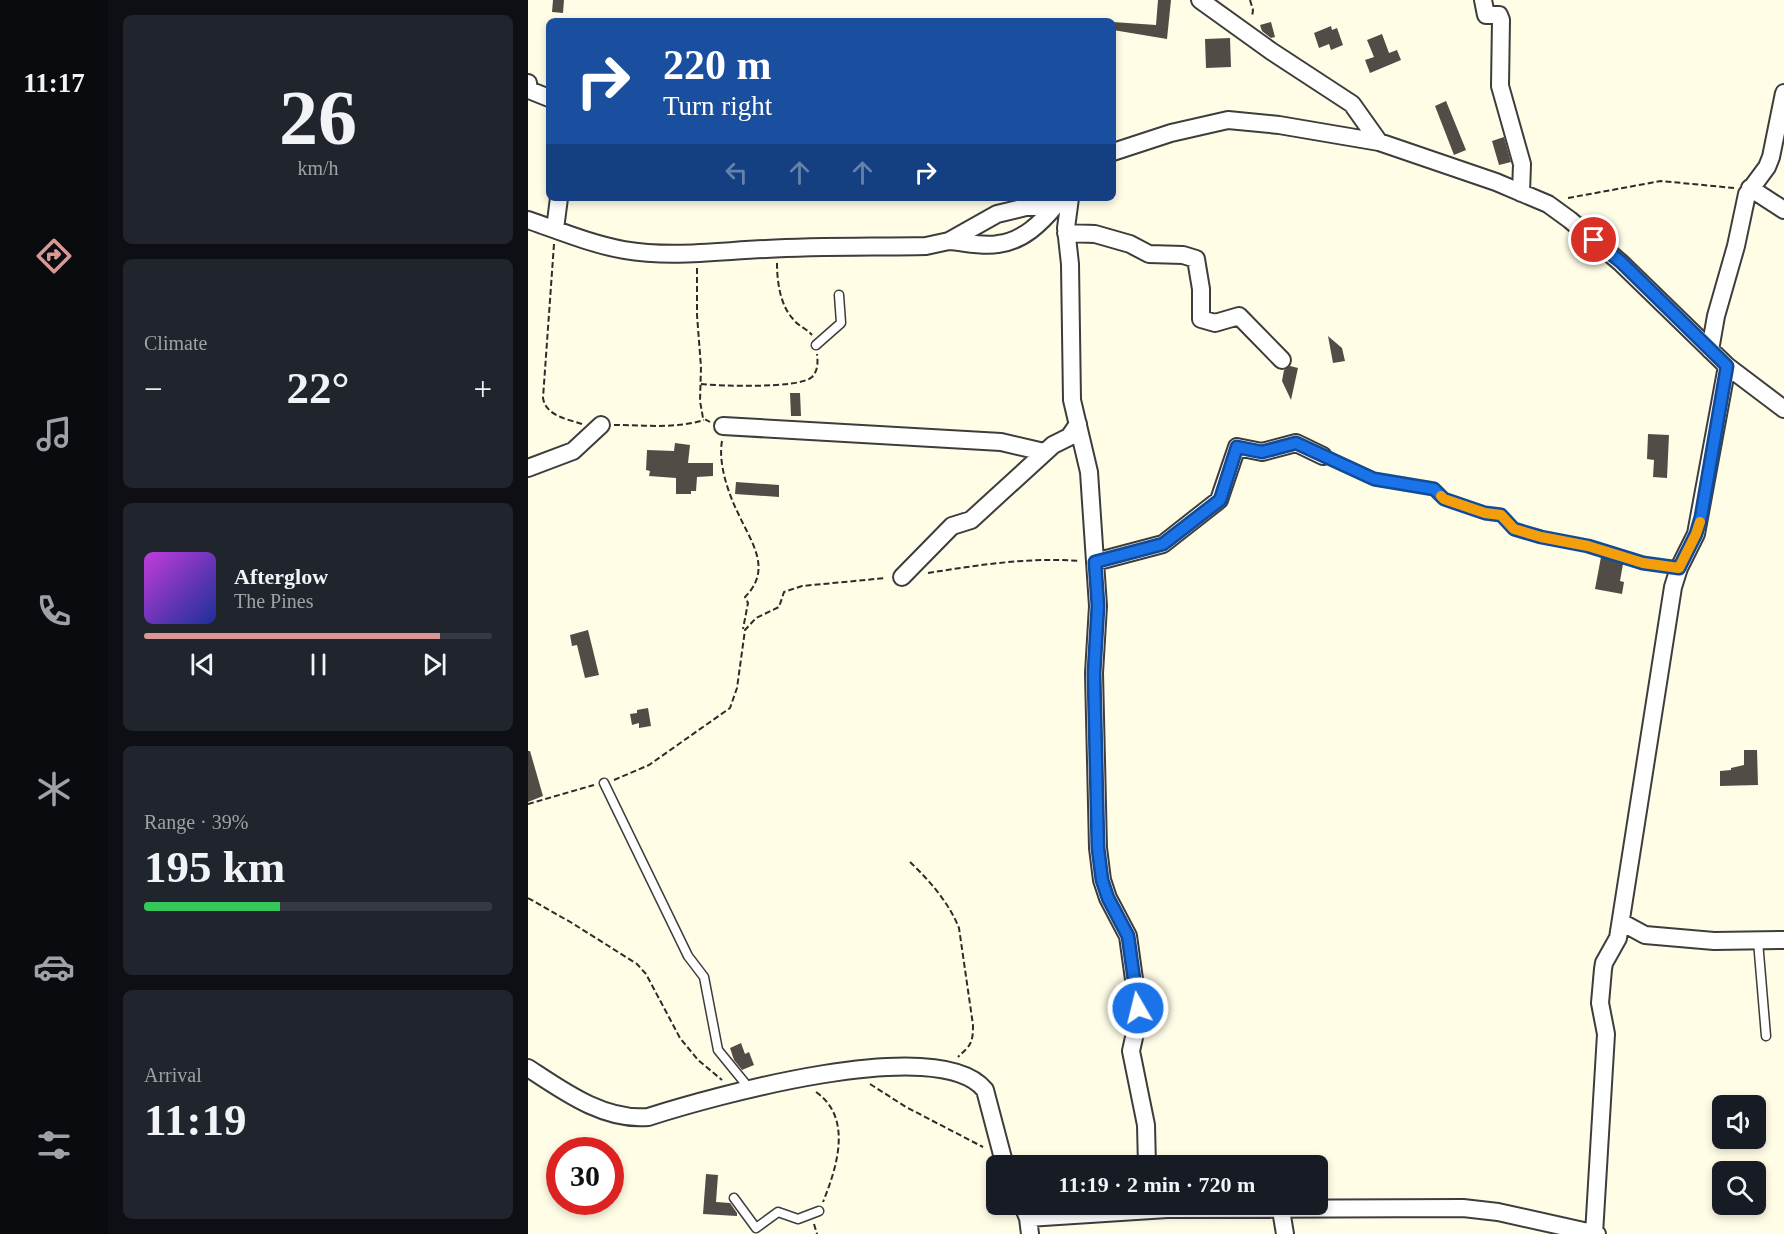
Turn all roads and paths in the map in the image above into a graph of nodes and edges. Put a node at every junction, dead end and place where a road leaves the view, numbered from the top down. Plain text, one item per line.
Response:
1 (1200, 0) edge
2 (1483, 0) edge
3 (528, 83) edge
4 (1784, 93) edge
5 (546, 97) edge
6 (1780, 126) edge
7 (1379, 142) junction
8 (1116, 151) edge
9 (1750, 189) junction
10 (1521, 193) junction
11 (559, 201) edge
12 (1062, 201) edge
13 (1064, 201) edge
14 (1065, 201) edge
15 (1548, 204) junction
16 (1784, 210) edge
17 (528, 220) edge
18 (555, 229) junction
19 (1066, 233) junction
20 (949, 242) junction
21 (776, 248) junction
22 (695, 253) junction
23 (839, 295) dead end
24 (816, 345) junction
25 (1710, 350) junction
26 (1282, 360) dead end
27 (1727, 366) junction
28 (701, 384) junction
29 (1784, 409) edge
30 (705, 420) junction
31 (1078, 424) junction
32 (601, 425) junction
33 (723, 426) junction
34 (1044, 453) junction
35 (1323, 456) joint
36 (528, 468) edge
37 (1095, 562) junction
38 (1679, 568) junction
39 (902, 577) junction
40 (743, 639) junction
41 (604, 783) junction
42 (528, 804) edge
43 (910, 862) dead end
44 (528, 898) edge
45 (1621, 922) junction
46 (1784, 940) edge
47 (1758, 941) junction
48 (1766, 1036) dead end
49 (528, 1068) edge
50 (945, 1069) junction
51 (851, 1071) junction
52 (797, 1078) junction
53 (743, 1090) junction
54 (992, 1155) edge
55 (1002, 1155) edge
56 (1147, 1155) edge
57 (734, 1198) dead end
58 (1328, 1210) edge
59 (819, 1211) junction
60 (1073, 1215) edge
61 (1282, 1215) edge
62 (1027, 1219) edge
63 (817, 1234) edge
64 (1285, 1234) edge
65 (1595, 1234) edge

1 - 7 street
2 - 10 street
3 - 5 street
4 - 6 street
6 - 9 street
7 - 8 street
7 - 10 street
9 - 15 path
9 - 16 street
9 - 25 street
10 - 15 street
11 - 18 street
12 - 20 street
13 - 20 street
14 - 19 street
15 - 25 street
17 - 18 street
18 - 22 street
18 - 32 path
19 - 26 street
19 - 31 street
20 - 21 street
21 - 22 street
21 - 24 path
22 - 28 path
23 - 24 lane
24 - 28 path
25 - 27 street
27 - 29 street
27 - 38 street
28 - 30 path
30 - 32 path
30 - 33 path
31 - 34 street
31 - 37 street
32 - 36 street
33 - 34 street
33 - 40 path
34 - 39 street
35 - 37 street
35 - 38 lane
37 - 39 path
37 - 56 street
38 - 45 street
39 - 40 path
40 - 41 path
41 - 42 path
41 - 53 lane
43 - 50 path
44 - 53 path
45 - 47 street
45 - 65 street
46 - 47 street
47 - 48 lane
49 - 53 street
50 - 51 street
50 - 55 street
51 - 52 street
51 - 54 path
52 - 53 street
52 - 59 path
57 - 59 lane
58 - 65 street
59 - 63 path
60 - 62 street
61 - 64 street

